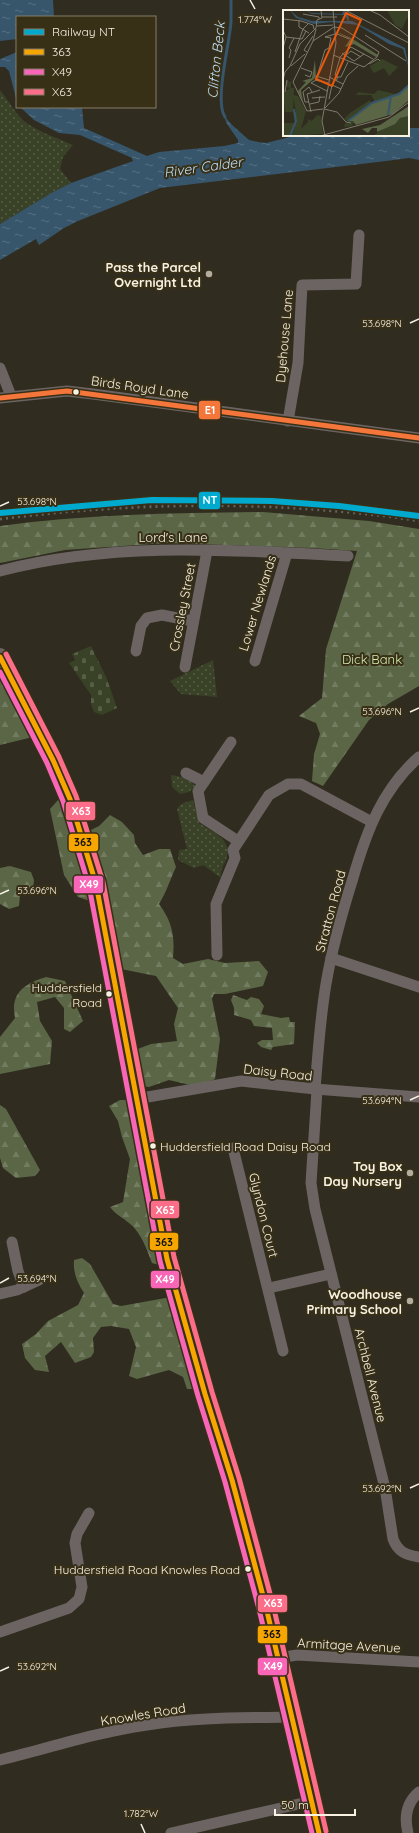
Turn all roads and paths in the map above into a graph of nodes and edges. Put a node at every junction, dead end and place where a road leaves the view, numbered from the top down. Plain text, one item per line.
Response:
1 (359, 235) dead end
2 (0, 368) edge
3 (11, 396) junction
4 (0, 398) edge
5 (288, 421) junction
6 (419, 438) edge
7 (207, 551) junction
8 (287, 553) junction
9 (348, 556) dead end
10 (0, 571) edge
11 (193, 621) junction
12 (136, 651) dead end
13 (0, 657) edge
14 (255, 660) dead end
15 (185, 667) dead end
16 (231, 742) dead end
17 (419, 757) edge
18 (186, 774) dead end
19 (204, 782) junction
20 (372, 822) junction
21 (238, 841) junction
22 (217, 956) dead end
23 (331, 958) junction
24 (419, 986) edge
25 (316, 1090) junction
26 (419, 1097) edge
27 (136, 1099) junction
28 (233, 1148) dead end
29 (12, 1242) dead end
30 (331, 1274) junction
31 (39, 1280) dead end
32 (24, 1287) junction
33 (269, 1288) junction
34 (0, 1294) edge
35 (283, 1351) dead end
36 (89, 1513) dead end
37 (419, 1557) edge
38 (0, 1632) edge
39 (279, 1658) junction
40 (419, 1662) edge
41 (293, 1717) junction
42 (0, 1760) edge
43 (419, 1792) edge
44 (312, 1800) junction
45 (171, 1833) edge
46 (319, 1833) edge
47 (408, 1833) edge

1 - 5 street, Dyehouse Lane
2 - 3 street
3 - 4 street, Birds Royd Lane
3 - 5 street, Birds Royd Lane
5 - 6 street, Birds Royd Lane
7 - 8 street, Lord's Lane
7 - 10 street, Lord's Lane
7 - 11 street, Crossley Street
8 - 9 street, Lord's Lane
8 - 14 street, Lower Newlands
11 - 12 street
11 - 15 street, Crossley Street
13 - 27 main road
16 - 19 street
17 - 20 street, Stratton Road
18 - 19 street
19 - 21 street
20 - 21 street
20 - 23 street, Stratton Road
21 - 22 street
23 - 24 street
23 - 25 street, Stratton Road
25 - 26 street, Daisy Road
25 - 27 street, Daisy Road
25 - 30 street, Archbell Avenue
27 - 39 main road
28 - 33 street, Glyndon Court
29 - 32 street
30 - 33 street
30 - 37 street, Archbell Avenue
31 - 32 street
32 - 34 street
33 - 35 street, Glyndon Court
36 - 38 street
39 - 40 street, Armitage Avenue
39 - 41 main road
41 - 42 street, Knowles Road
41 - 44 main road
43 - 47 street
44 - 45 street
44 - 46 main road

